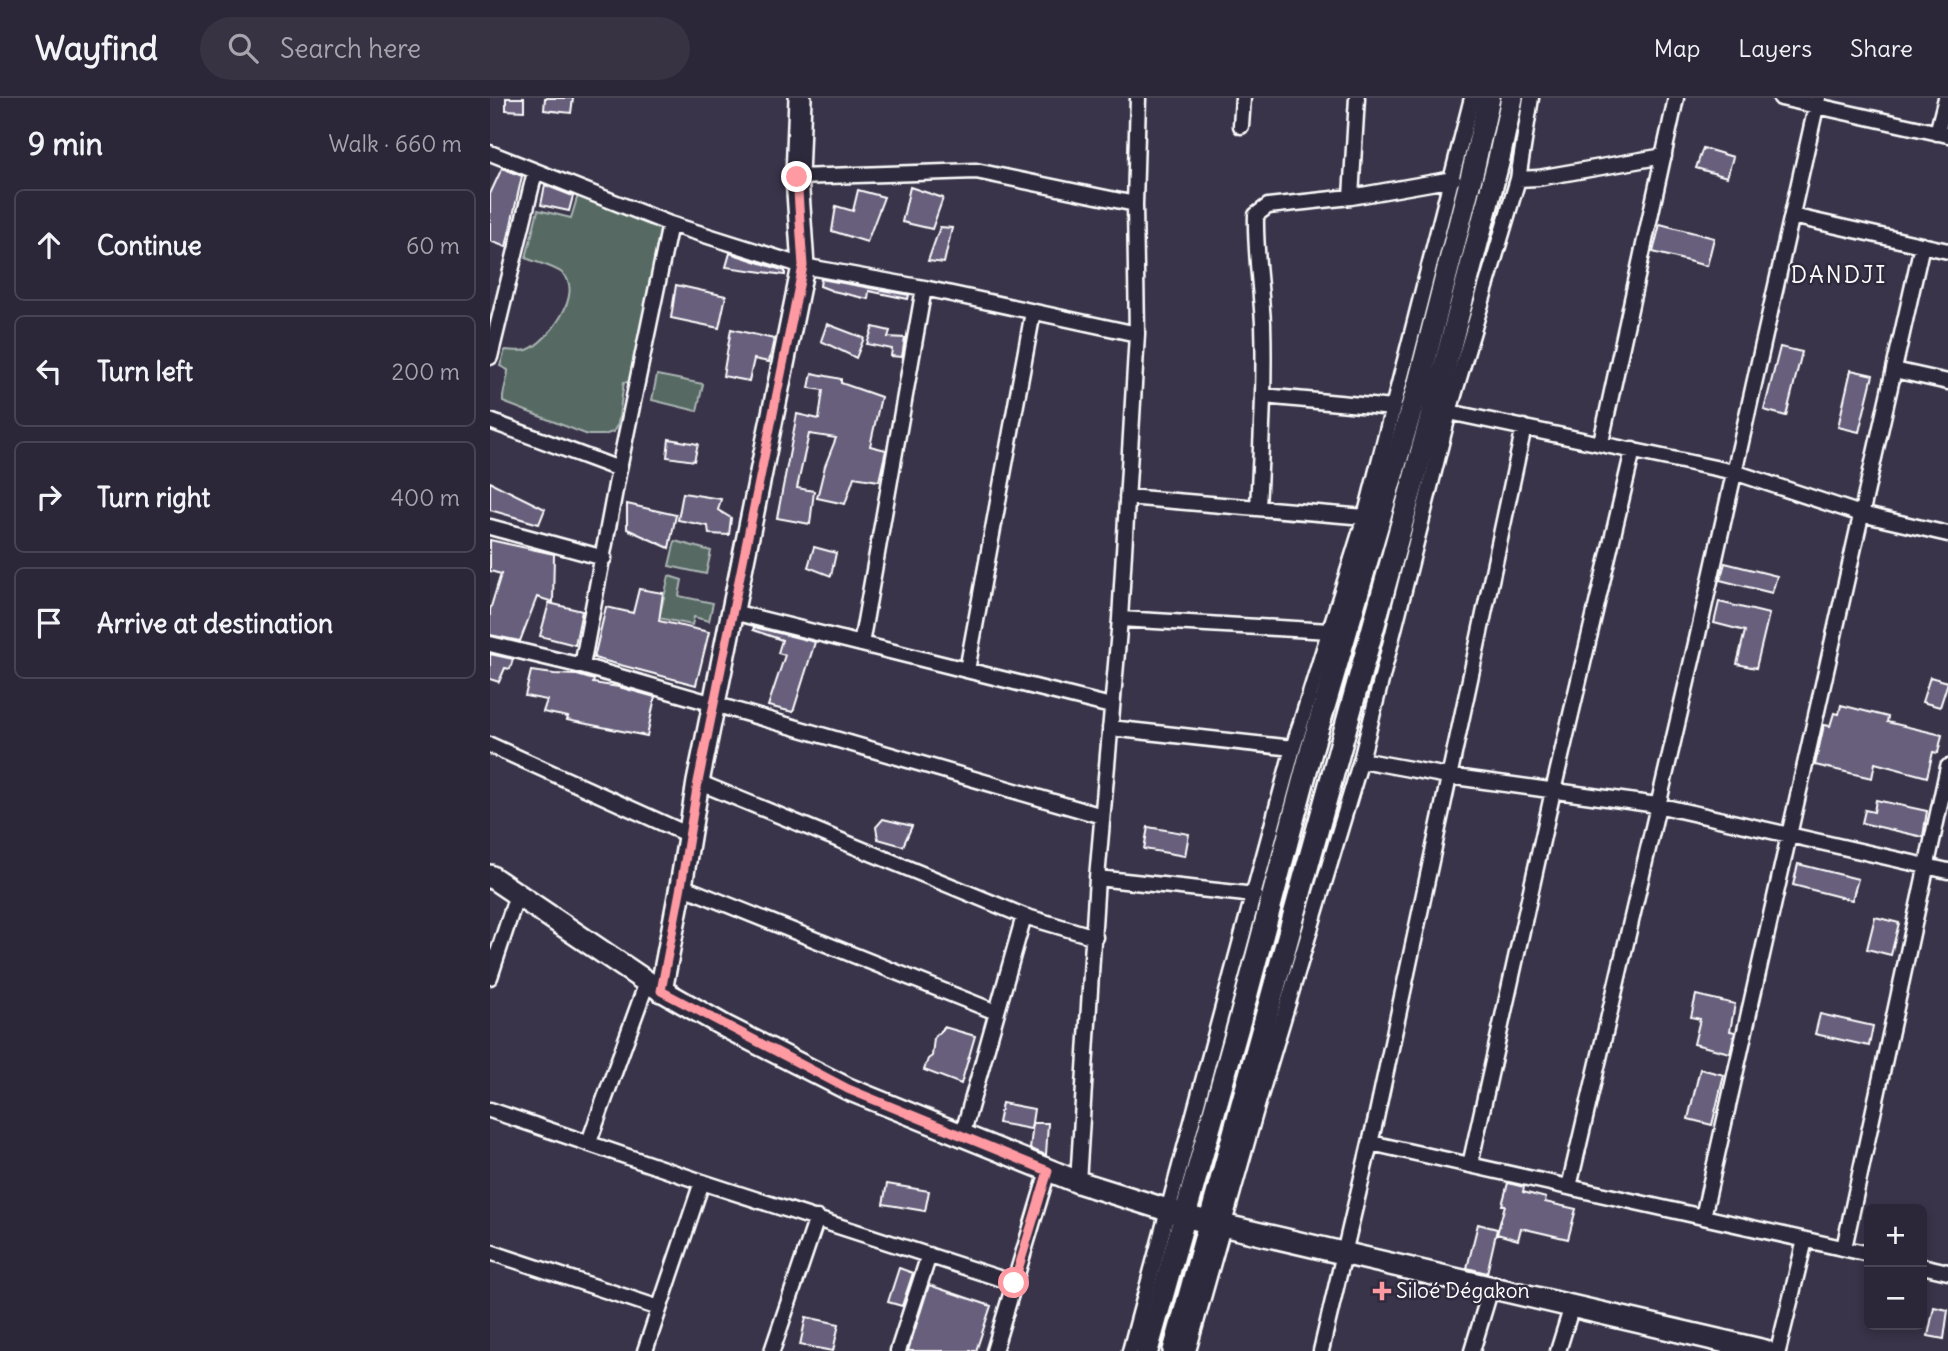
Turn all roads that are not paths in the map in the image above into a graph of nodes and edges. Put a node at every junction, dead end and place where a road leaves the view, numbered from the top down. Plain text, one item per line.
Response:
1 (800, 98) edge
2 (1138, 98) edge
3 (1243, 98) edge
4 (1357, 98) edge
5 (1472, 98) edge
6 (1489, 98) edge
7 (1512, 98) edge
8 (1531, 98) edge
9 (1676, 98) edge
10 (1781, 98) edge
11 (1947, 98) edge
12 (1816, 102) edge
13 (1241, 126) dead end
14 (1943, 134) edge
15 (490, 153) edge
16 (1664, 156) junction
17 (535, 172) junction
18 (797, 177) junction
19 (1453, 179) junction
20 (1518, 179) junction
21 (1351, 197) junction
22 (1135, 204) junction
23 (1792, 216) junction
24 (670, 225) junction
25 (1922, 245) junction
26 (1948, 251) edge
27 (803, 266) junction
28 (924, 288) junction
29 (496, 301) edge
30 (1033, 312) junction
31 (1137, 334) junction
32 (490, 357) edge
33 (1894, 370) junction
34 (1948, 382) edge
35 (1263, 396) junction
36 (1392, 408) junction
37 (1449, 412) junction
38 (490, 421) edge
39 (1524, 427) junction
40 (1601, 442) junction
41 (1633, 450) junction
42 (619, 469) junction
43 (1734, 472) junction
44 (1127, 497) junction
45 (1258, 508) junction
46 (1861, 513) junction
47 (1365, 517) junction
48 (490, 527) edge
49 (1948, 534) edge
50 (604, 558) junction
51 (733, 612) junction
52 (1120, 619) junction
53 (1330, 631) junction
54 (490, 644) edge
55 (861, 644) junction
56 (582, 666) junction
57 (967, 670) junction
58 (713, 705) junction
59 (1111, 706) junction
60 (1110, 728) junction
61 (490, 745) edge
62 (1293, 748) junction
63 (1361, 760) junction
64 (1948, 767) edge
65 (1448, 776) junction
66 (698, 782) junction
67 (1553, 791) junction
68 (1657, 805) junction
69 (1102, 816) junction
70 (689, 835) junction
71 (1789, 835) junction
72 (1928, 867) junction
73 (1948, 871) edge
74 (490, 876) edge
75 (1097, 878) junction
76 (681, 886) junction
77 (517, 895) junction
78 (1255, 895) junction
79 (1024, 916) junction
80 (1095, 937) junction
81 (490, 977) edge
82 (654, 986) junction
83 (996, 1012) junction
84 (490, 1110) edge
85 (961, 1136) junction
86 (589, 1142) junction
87 (1370, 1143) junction
88 (1470, 1165) junction
89 (1048, 1171) junction
90 (702, 1182) junction
91 (1078, 1182) junction
92 (1569, 1187) junction
93 (1176, 1214) junction
94 (1703, 1217) junction
95 (817, 1218) junction
96 (1217, 1224) junction
97 (1805, 1240) junction
98 (1844, 1248) junction
99 (490, 1252) edge
100 (1345, 1253) junction
101 (1864, 1253) edge
102 (929, 1255) junction
103 (1926, 1267) edge
104 (1948, 1272) edge
105 (1014, 1283) junction
106 (1491, 1288) junction
107 (1572, 1306) junction
108 (659, 1308) junction
109 (1691, 1343) edge
110 (645, 1351) edge
111 (772, 1351) edge
112 (898, 1351) edge
113 (994, 1351) edge
114 (1130, 1351) edge
115 (1147, 1351) edge
116 (1174, 1351) edge
117 (1188, 1351) edge
118 (1321, 1351) edge
119 (1472, 1351) edge
120 (1558, 1351) edge
121 (1765, 1351) edge
122 (1778, 1351) edge

1 - 18 street
2 - 22 street
3 - 13 street
4 - 21 street
5 - 19 street
6 - 93 street
7 - 96 street
8 - 20 street
9 - 16 street
10 - 12 street
11 - 14 street
12 - 14 street
12 - 23 street
15 - 17 street
16 - 20 street
16 - 40 street
17 - 24 street
17 - 29 street
18 - 22 street
18 - 27 street
19 - 21 street
19 - 36 street
20 - 37 street
21 - 35 street
22 - 31 street
23 - 25 street
23 - 43 street
24 - 27 street
24 - 42 street
25 - 26 street
25 - 33 street
27 - 28 street
27 - 51 street
28 - 30 street
28 - 55 street
29 - 32 street
30 - 31 street
30 - 57 street
31 - 44 street
33 - 34 street
33 - 46 street
35 - 36 street
35 - 45 street
36 - 47 street
37 - 39 street
37 - 63 street
38 - 42 street
39 - 40 street
39 - 65 street
40 - 41 street
41 - 43 street
41 - 67 street
42 - 50 street
43 - 46 street
43 - 68 street
44 - 45 street
44 - 52 street
45 - 47 street
46 - 49 street
46 - 71 street
47 - 53 street
48 - 50 street
50 - 56 street
51 - 55 street
51 - 58 street
52 - 53 street
52 - 59 street
53 - 62 street
54 - 56 street
55 - 57 street
56 - 58 street
57 - 59 street
58 - 66 street
58 - 69 street
59 - 60 street
60 - 62 street
60 - 69 street
61 - 70 street
62 - 78 street
63 - 65 street
63 - 96 street
64 - 72 street
65 - 67 street
65 - 87 street
66 - 70 street
66 - 79 street
67 - 68 street
67 - 88 street
68 - 71 street
68 - 92 street
69 - 75 street
70 - 76 street
71 - 72 street
71 - 94 street
72 - 73 street
72 - 98 street
74 - 77 street
75 - 78 street
75 - 80 street
76 - 82 street
76 - 83 street
77 - 81 street
77 - 82 street
78 - 93 street
79 - 80 street
79 - 83 street
80 - 91 street
82 - 85 street
82 - 86 street
83 - 85 street
84 - 86 street
85 - 89 street
86 - 90 street
87 - 88 street
87 - 100 street
88 - 92 street
89 - 91 street
89 - 105 street
90 - 95 street
90 - 108 street
91 - 93 street
92 - 94 street
93 - 96 street
93 - 114 street
93 - 115 street
94 - 97 street
95 - 102 street
95 - 111 street
96 - 100 street
96 - 116 street
96 - 117 street
97 - 98 street
97 - 122 street
98 - 101 street
99 - 108 street
100 - 106 street
100 - 118 street
102 - 105 street
102 - 112 street
103 - 104 street
105 - 113 street
106 - 107 street
106 - 119 street
107 - 109 street
107 - 120 street
108 - 110 street
109 - 121 street

